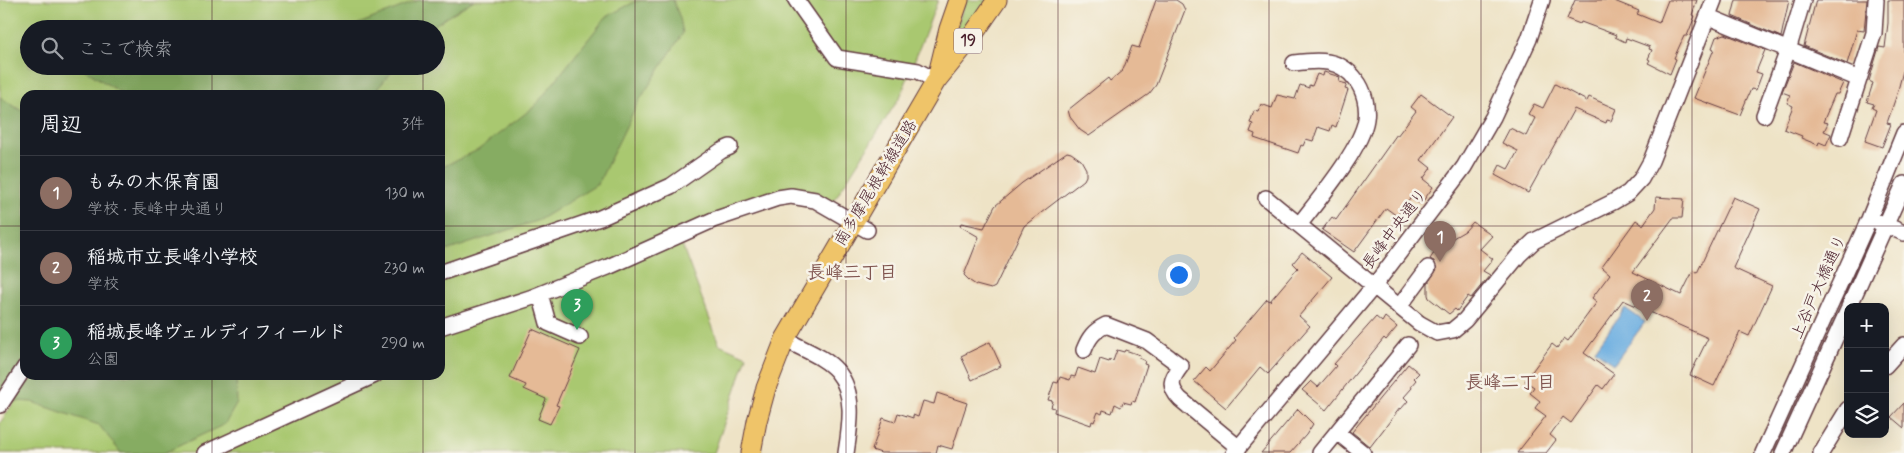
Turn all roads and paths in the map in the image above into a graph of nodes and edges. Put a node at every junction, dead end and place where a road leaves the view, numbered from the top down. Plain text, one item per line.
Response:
1 (959, 0) edge
2 (997, 0) edge
3 (1542, 0) edge
4 (1714, 0) edge
5 (1803, 0) edge
6 (1876, 0) edge
7 (798, 1) edge
8 (1709, 17) junction
9 (1788, 50) junction
10 (1294, 63) dead end
11 (1859, 79) junction
12 (936, 80) junction
13 (1764, 115) dead end
14 (1904, 133) edge
15 (1840, 138) dead end
16 (730, 147) dead end
17 (1904, 184) edge
18 (1266, 198) dead end
19 (1869, 219) junction
20 (1300, 225) junction
21 (860, 226) junction
22 (1886, 226) junction
23 (1904, 233) edge
24 (1428, 268) dead end
25 (445, 271) edge
26 (1374, 286) junction
27 (540, 294) junction
28 (1852, 303) edge
29 (1399, 307) junction
30 (1844, 319) edge
31 (445, 325) edge
32 (580, 337) dead end
33 (785, 339) junction
34 (1904, 345) edge
35 (1408, 346) dead end
36 (1084, 350) dead end
37 (1889, 362) edge
38 (20, 375) edge
39 (364, 380) edge
40 (0, 405) edge
41 (1844, 416) edge
42 (1337, 432) junction
43 (1236, 450) edge
44 (205, 453) edge
45 (751, 453) edge
46 (846, 453) edge
47 (1320, 453) edge
48 (1363, 453) edge
49 (1763, 453) edge
50 (1783, 453) edge
51 (1821, 453) edge

1 - 12 main road, 南多摩尾根幹線道路 / 19
2 - 12 main road, 南多摩尾根幹線道路 / 19
3 - 26 street, 長峰中央通り
4 - 8 street
5 - 9 street
6 - 11 street
7 - 12 street
8 - 9 street
8 - 29 street
9 - 11 street
9 - 13 street
10 - 20 street
11 - 15 street
12 - 21 main road, 南多摩尾根幹線道路 / 19
14 - 19 street, 上谷戸大橋通り
16 - 25 street
17 - 22 street
18 - 20 street
19 - 22 street
19 - 49 street, 上谷戸大橋通り
20 - 26 street
21 - 27 street
21 - 33 main road, 南多摩尾根幹線道路 / 19
22 - 23 street
22 - 28 street
24 - 29 street
26 - 29 street
26 - 43 street, 長峰中央通り
27 - 31 street
27 - 32 street
30 - 50 street
33 - 45 main road, 南多摩尾根幹線道路 / 19
33 - 46 street
34 - 37 street
35 - 42 street
36 - 43 street
38 - 40 street
39 - 44 street
41 - 51 street
42 - 47 street
42 - 48 street

